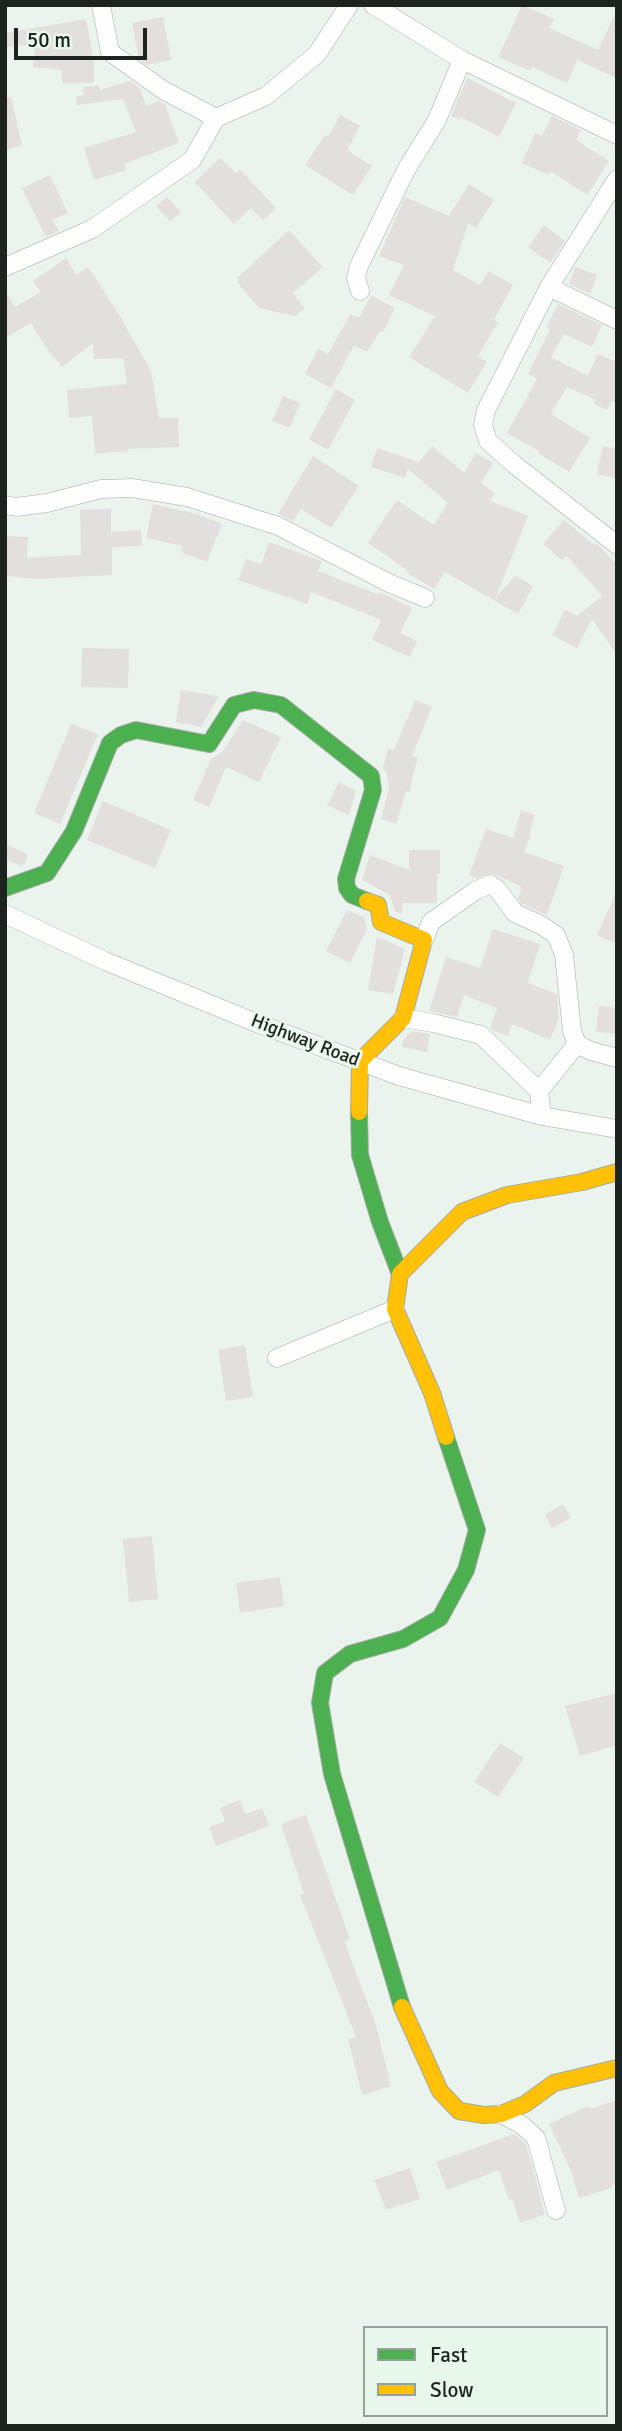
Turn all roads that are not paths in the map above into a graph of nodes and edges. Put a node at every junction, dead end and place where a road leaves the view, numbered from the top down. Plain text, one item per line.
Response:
1 (101, 5) edge
2 (349, 5) edge
3 (373, 5) edge
4 (462, 60) junction
5 (216, 117) junction
6 (617, 135) edge
7 (617, 179) edge
8 (5, 267) edge
9 (549, 287) junction
10 (359, 290) dead end
11 (617, 320) edge
12 (5, 505) edge
13 (617, 545) edge
14 (425, 598) dead end
15 (5, 888) edge
16 (5, 914) edge
17 (424, 940) junction
18 (403, 1018) junction
19 (578, 1044) junction
20 (617, 1058) edge
21 (360, 1061) junction
22 (539, 1091) junction
23 (542, 1116) junction
24 (617, 1129) edge
25 (617, 1172) edge
26 (400, 1274) junction
27 (395, 1309) junction
28 (277, 1358) dead end
29 (617, 2068) edge
30 (501, 2114) junction
31 (556, 2210) dead end

1 - 5 street
2 - 5 street
3 - 4 street
4 - 6 street
4 - 10 street
5 - 8 street
7 - 9 street
9 - 11 street
9 - 13 street
12 - 14 street
15 - 17 street
16 - 21 street, Highway Road
17 - 18 street
17 - 19 street
18 - 21 street
18 - 22 street
19 - 20 street
19 - 22 street
21 - 23 street, Highway Road
21 - 26 street
22 - 23 street
23 - 24 street, Highway Road
25 - 26 street
26 - 27 street
27 - 28 street
27 - 30 street
29 - 30 street
30 - 31 street

